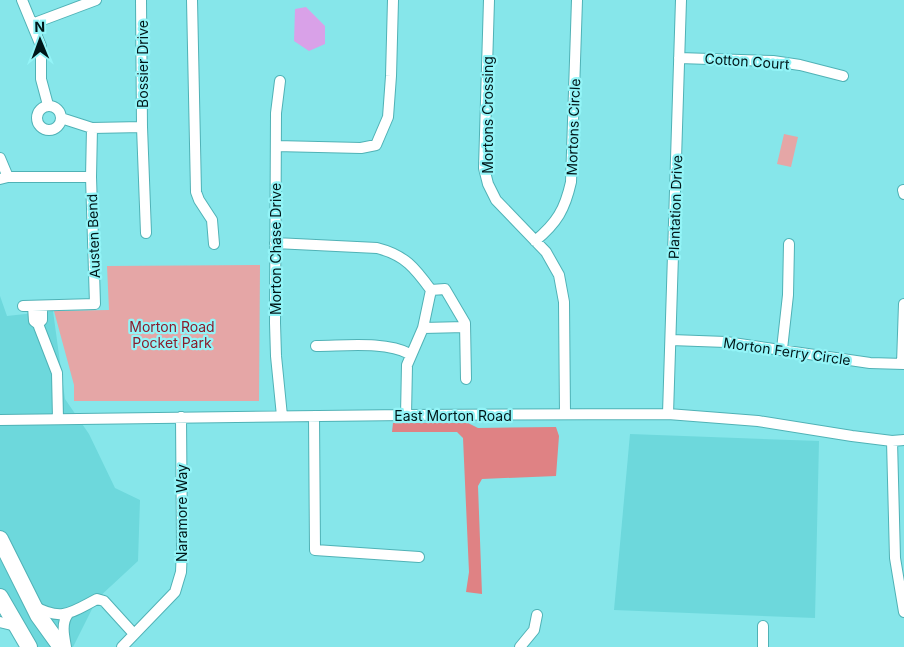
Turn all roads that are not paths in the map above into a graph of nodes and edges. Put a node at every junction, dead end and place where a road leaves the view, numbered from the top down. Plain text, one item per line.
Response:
1 (22, 0) edge
2 (96, 0) edge
3 (141, 0) edge
4 (192, 0) edge
5 (393, 0) edge
6 (489, 0) edge
7 (577, 0) edge
8 (680, 0) edge
9 (32, 24) junction
10 (679, 58) junction
11 (843, 76) dead end
12 (280, 81) dead end
13 (48, 105) junction
14 (61, 118) junction
15 (92, 128) junction
16 (142, 128) junction
17 (276, 146) junction
18 (0, 158) edge
19 (91, 177) junction
20 (4, 178) edge
21 (903, 190) edge
22 (904, 194) edge
23 (146, 233) dead end
24 (535, 241) junction
25 (275, 243) junction
26 (214, 244) dead end
27 (789, 244) dead end
28 (431, 290) junction
29 (904, 304) edge
30 (465, 327) junction
31 (423, 328) junction
32 (671, 340) junction
33 (316, 346) dead end
34 (782, 349) junction
35 (410, 354) junction
36 (903, 364) edge
37 (466, 379) dead end
38 (565, 414) junction
39 (668, 414) junction
40 (406, 415) junction
41 (282, 416) junction
42 (314, 416) junction
43 (181, 417) junction
44 (58, 419) junction
45 (0, 420) edge
46 (904, 440) edge
47 (892, 441) junction
48 (0, 539) edge
49 (419, 557) dead end
50 (0, 598) edge
51 (33, 606) junction
52 (904, 612) edge
53 (68, 614) junction
54 (537, 615) dead end
55 (0, 622) edge
56 (16, 626) junction
57 (763, 626) dead end
58 (134, 634) junction
59 (29, 647) edge
60 (61, 647) edge
61 (66, 647) edge
62 (122, 647) edge
63 (520, 647) edge
64 (763, 647) edge

1 - 9 street
2 - 9 street
3 - 16 street, Bossier Drive
4 - 26 street
5 - 17 street
6 - 24 street, Mortons Crossing
7 - 24 street, Mortons Circle
8 - 10 street, Plantation Drive
9 - 13 street
10 - 11 street, Cotton Court
10 - 32 street, Plantation Drive
12 - 17 street, Morton Chase Drive
13 - 14 street
13 - 14 street
14 - 15 street
15 - 16 street, Bossier Drive
15 - 19 street, Austen Bend
16 - 23 street, Bossier Drive
17 - 25 street, Morton Chase Drive
18 - 20 street
19 - 20 street
19 - 44 street, Austen Bend
21 - 22 street
24 - 38 street, Mortons Crossing
25 - 28 street
25 - 41 street, Morton Chase Drive
27 - 34 street
28 - 30 street
28 - 31 street
29 - 36 street
30 - 31 street
30 - 37 street
31 - 35 street
32 - 34 street, Morton Ferry Circle
32 - 39 street, Plantation Drive
33 - 35 street
34 - 36 street, Morton Ferry Circle
35 - 40 street
38 - 39 street, East Morton Road
38 - 40 street, East Morton Road
39 - 47 street, East Morton Road
40 - 42 street, East Morton Road
41 - 42 street, East Morton Road
41 - 43 street, East Morton Road
42 - 49 street
43 - 44 street, East Morton Road
43 - 58 street, Naramore Way
44 - 45 street, East Morton Road
46 - 47 street, East Morton Road
47 - 52 street
48 - 51 highway
50 - 56 highway
51 - 53 street
51 - 60 highway
53 - 58 street
53 - 61 street
54 - 63 street
55 - 56 street
56 - 59 highway
57 - 64 street
58 - 62 street, Naramore Way

